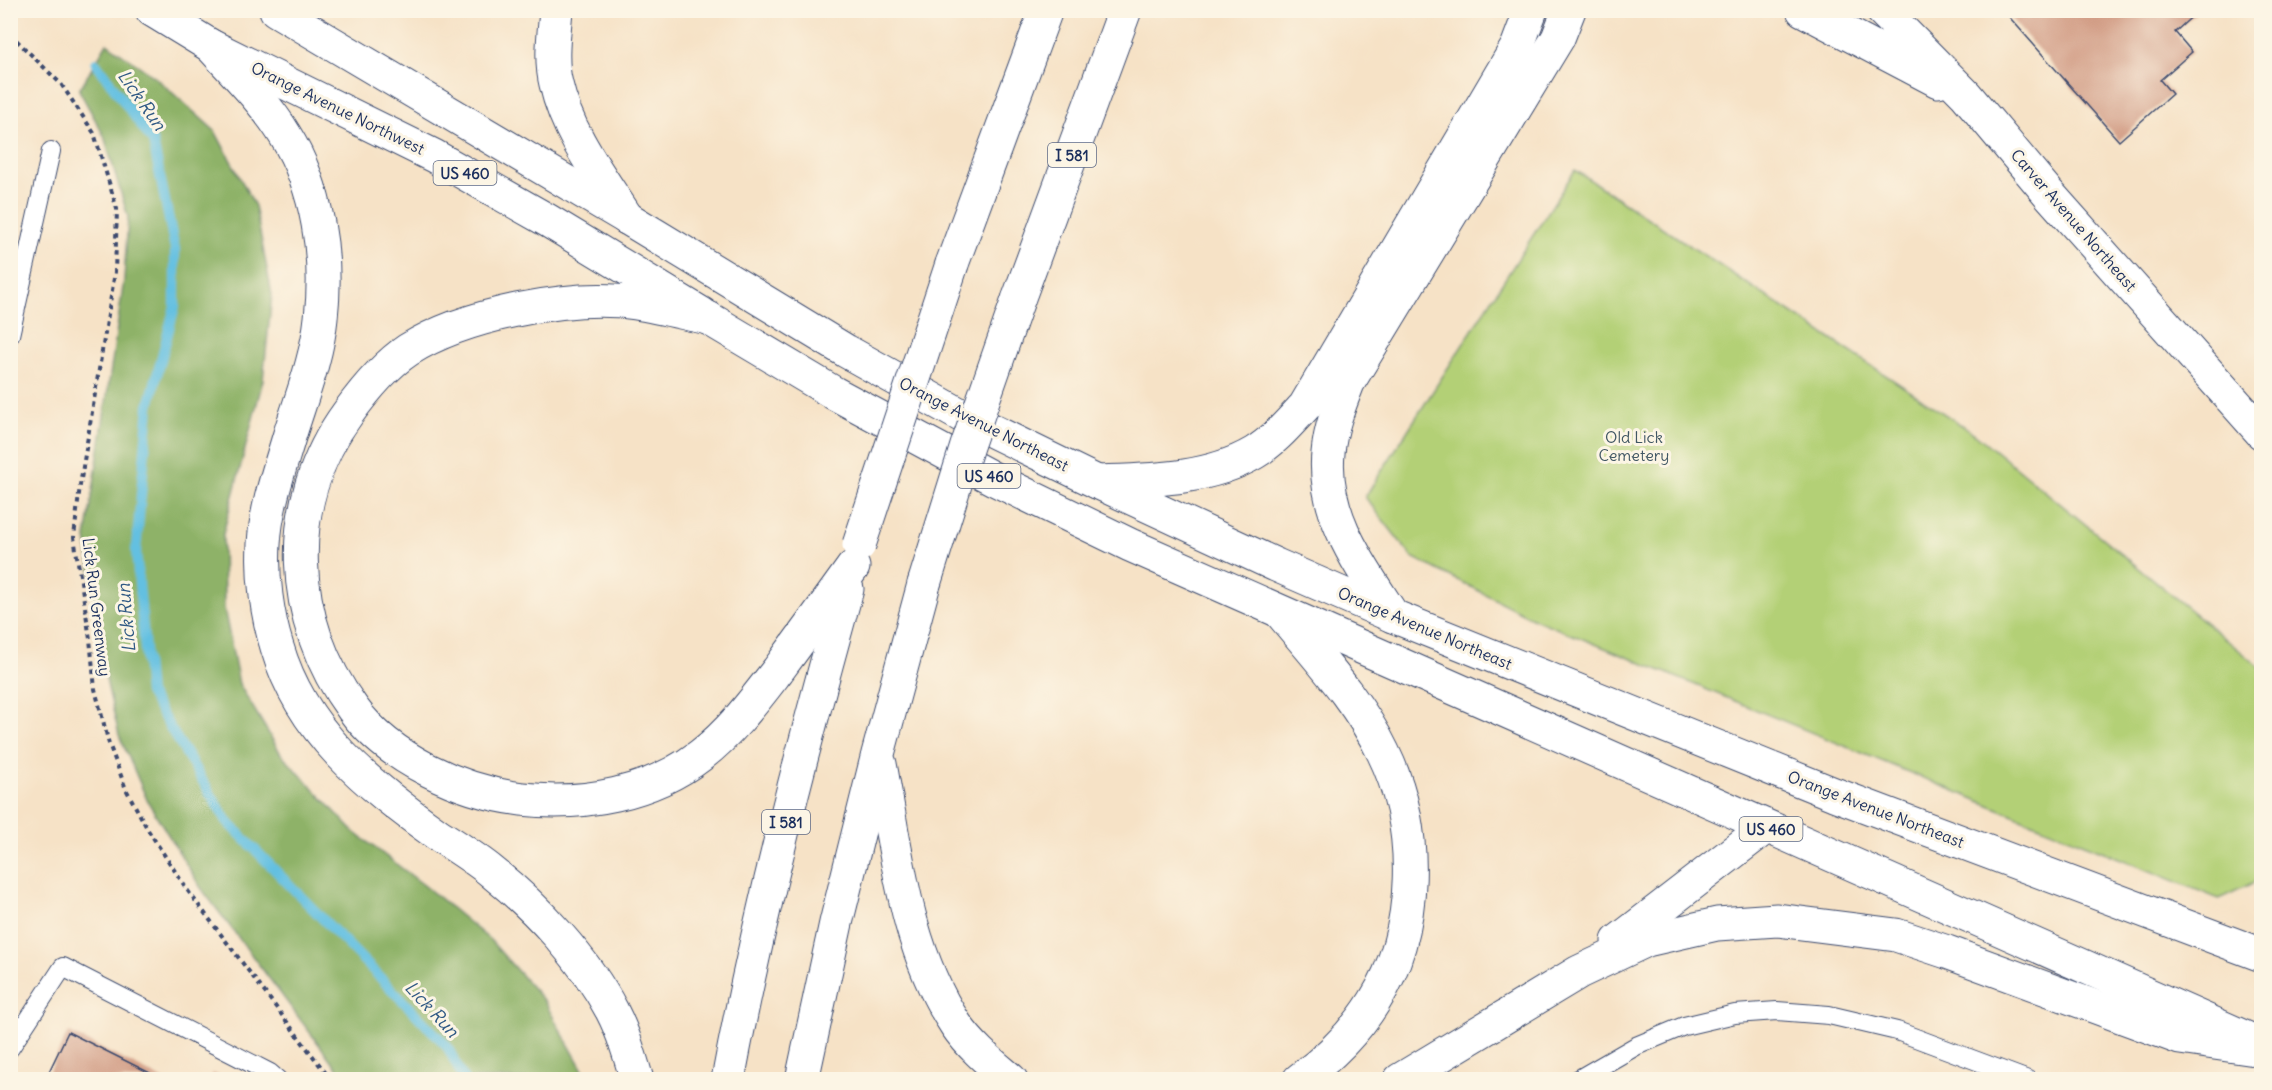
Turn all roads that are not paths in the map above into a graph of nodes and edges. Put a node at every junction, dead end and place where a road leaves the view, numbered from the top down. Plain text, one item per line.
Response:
1 (152, 10) edge
2 (276, 10) edge
3 (556, 10) edge
4 (1046, 10) edge
5 (1125, 10) edge
6 (1531, 10) edge
7 (1569, 10) edge
8 (1803, 10) edge
9 (1882, 10) edge
10 (211, 46) junction
11 (1966, 95) junction
12 (51, 151) dead end
13 (627, 218) junction
14 (708, 318) junction
15 (10, 335) edge
16 (2262, 434) edge
17 (1097, 482) junction
18 (856, 556) junction
19 (1281, 613) junction
20 (1394, 616) junction
21 (878, 754) junction
22 (1766, 827) junction
23 (2262, 955) edge
24 (1579, 972) junction
25 (2211, 1023) junction
26 (2262, 1024) edge
27 (2262, 1045) edge
28 (10, 1048) edge
29 (2262, 1050) edge
30 (278, 1080) edge
31 (637, 1080) edge
32 (728, 1080) edge
33 (802, 1080) edge
34 (1011, 1080) edge
35 (1299, 1080) edge
36 (1400, 1080) edge
37 (1577, 1080) edge
38 (2028, 1080) edge

1 - 10 main road, Orange Avenue Northwest / US 460
2 - 13 main road, US 460
3 - 13 main road
4 - 18 main road, I 581, bridge
5 - 21 main road, I 581, bridge
6 - 17 main road
7 - 20 main road
8 - 11 main road
9 - 11 main road, Carver Avenue Northeast
10 - 14 main road, Orange Avenue Northwest / US 460
10 - 31 main road
11 - 16 main road, Carver Avenue Northeast
12 - 15 lane
13 - 17 main road, Orange Avenue Northeast / US 460
14 - 18 main road
14 - 19 main road, US 460
17 - 20 main road, Orange Avenue Northeast / US 460
18 - 32 main road, I 581
19 - 22 main road, US 460
19 - 35 main road
20 - 23 main road, Orange Avenue Northeast / US 460
21 - 33 main road, I 581
21 - 34 main road
22 - 24 main road
22 - 25 main road, US 460
24 - 29 main road
24 - 36 main road
25 - 26 main road
25 - 27 main road, US 460
28 - 30 lane
37 - 38 lane

